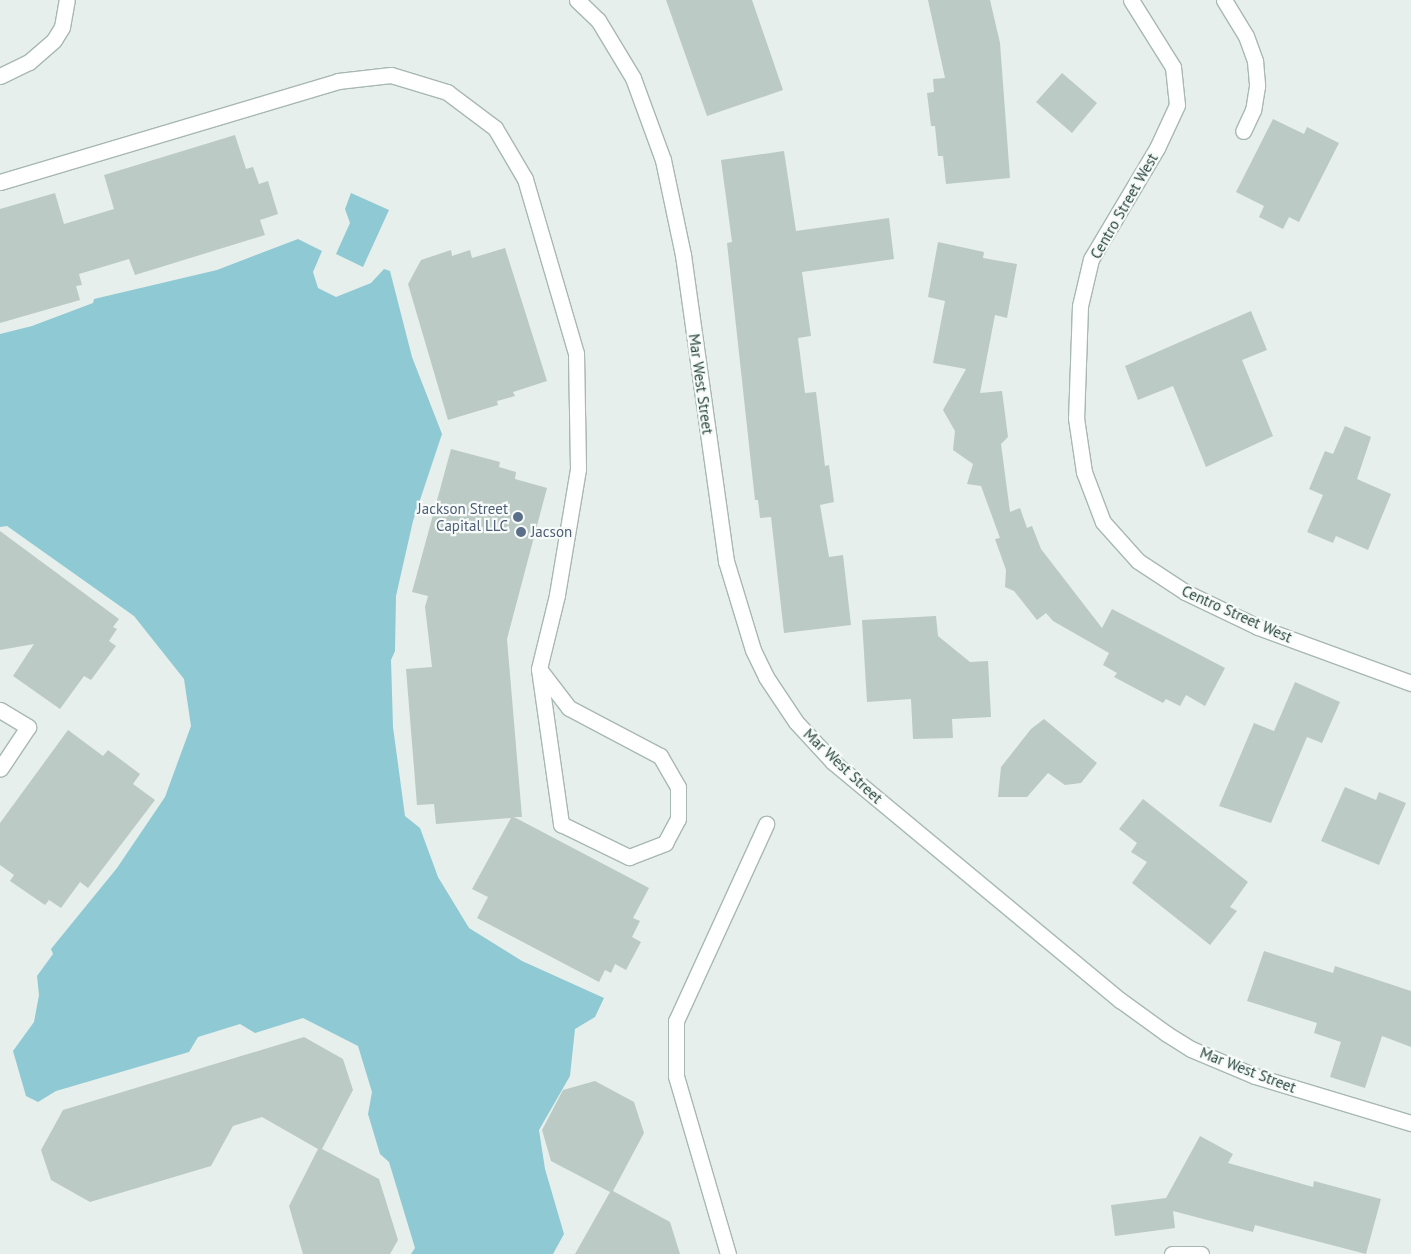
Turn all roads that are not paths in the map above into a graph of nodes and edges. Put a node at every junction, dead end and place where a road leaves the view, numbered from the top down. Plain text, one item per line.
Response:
1 (67, 0) edge
2 (577, 0) edge
3 (1130, 0) edge
4 (1224, 0) edge
5 (0, 76) edge
6 (1243, 131) dead end
7 (0, 182) edge
8 (539, 669) junction
9 (1411, 683) edge
10 (0, 710) edge
11 (0, 769) edge
12 (766, 824) dead end
13 (1411, 1123) edge
14 (728, 1254) edge
15 (1172, 1254) edge
16 (1201, 1254) edge

1 - 5 street
2 - 13 street, Mar West Street
3 - 9 street, Centro Street West
4 - 6 street
7 - 8 street
8 - 8 street
10 - 11 street
12 - 14 street
15 - 16 street

